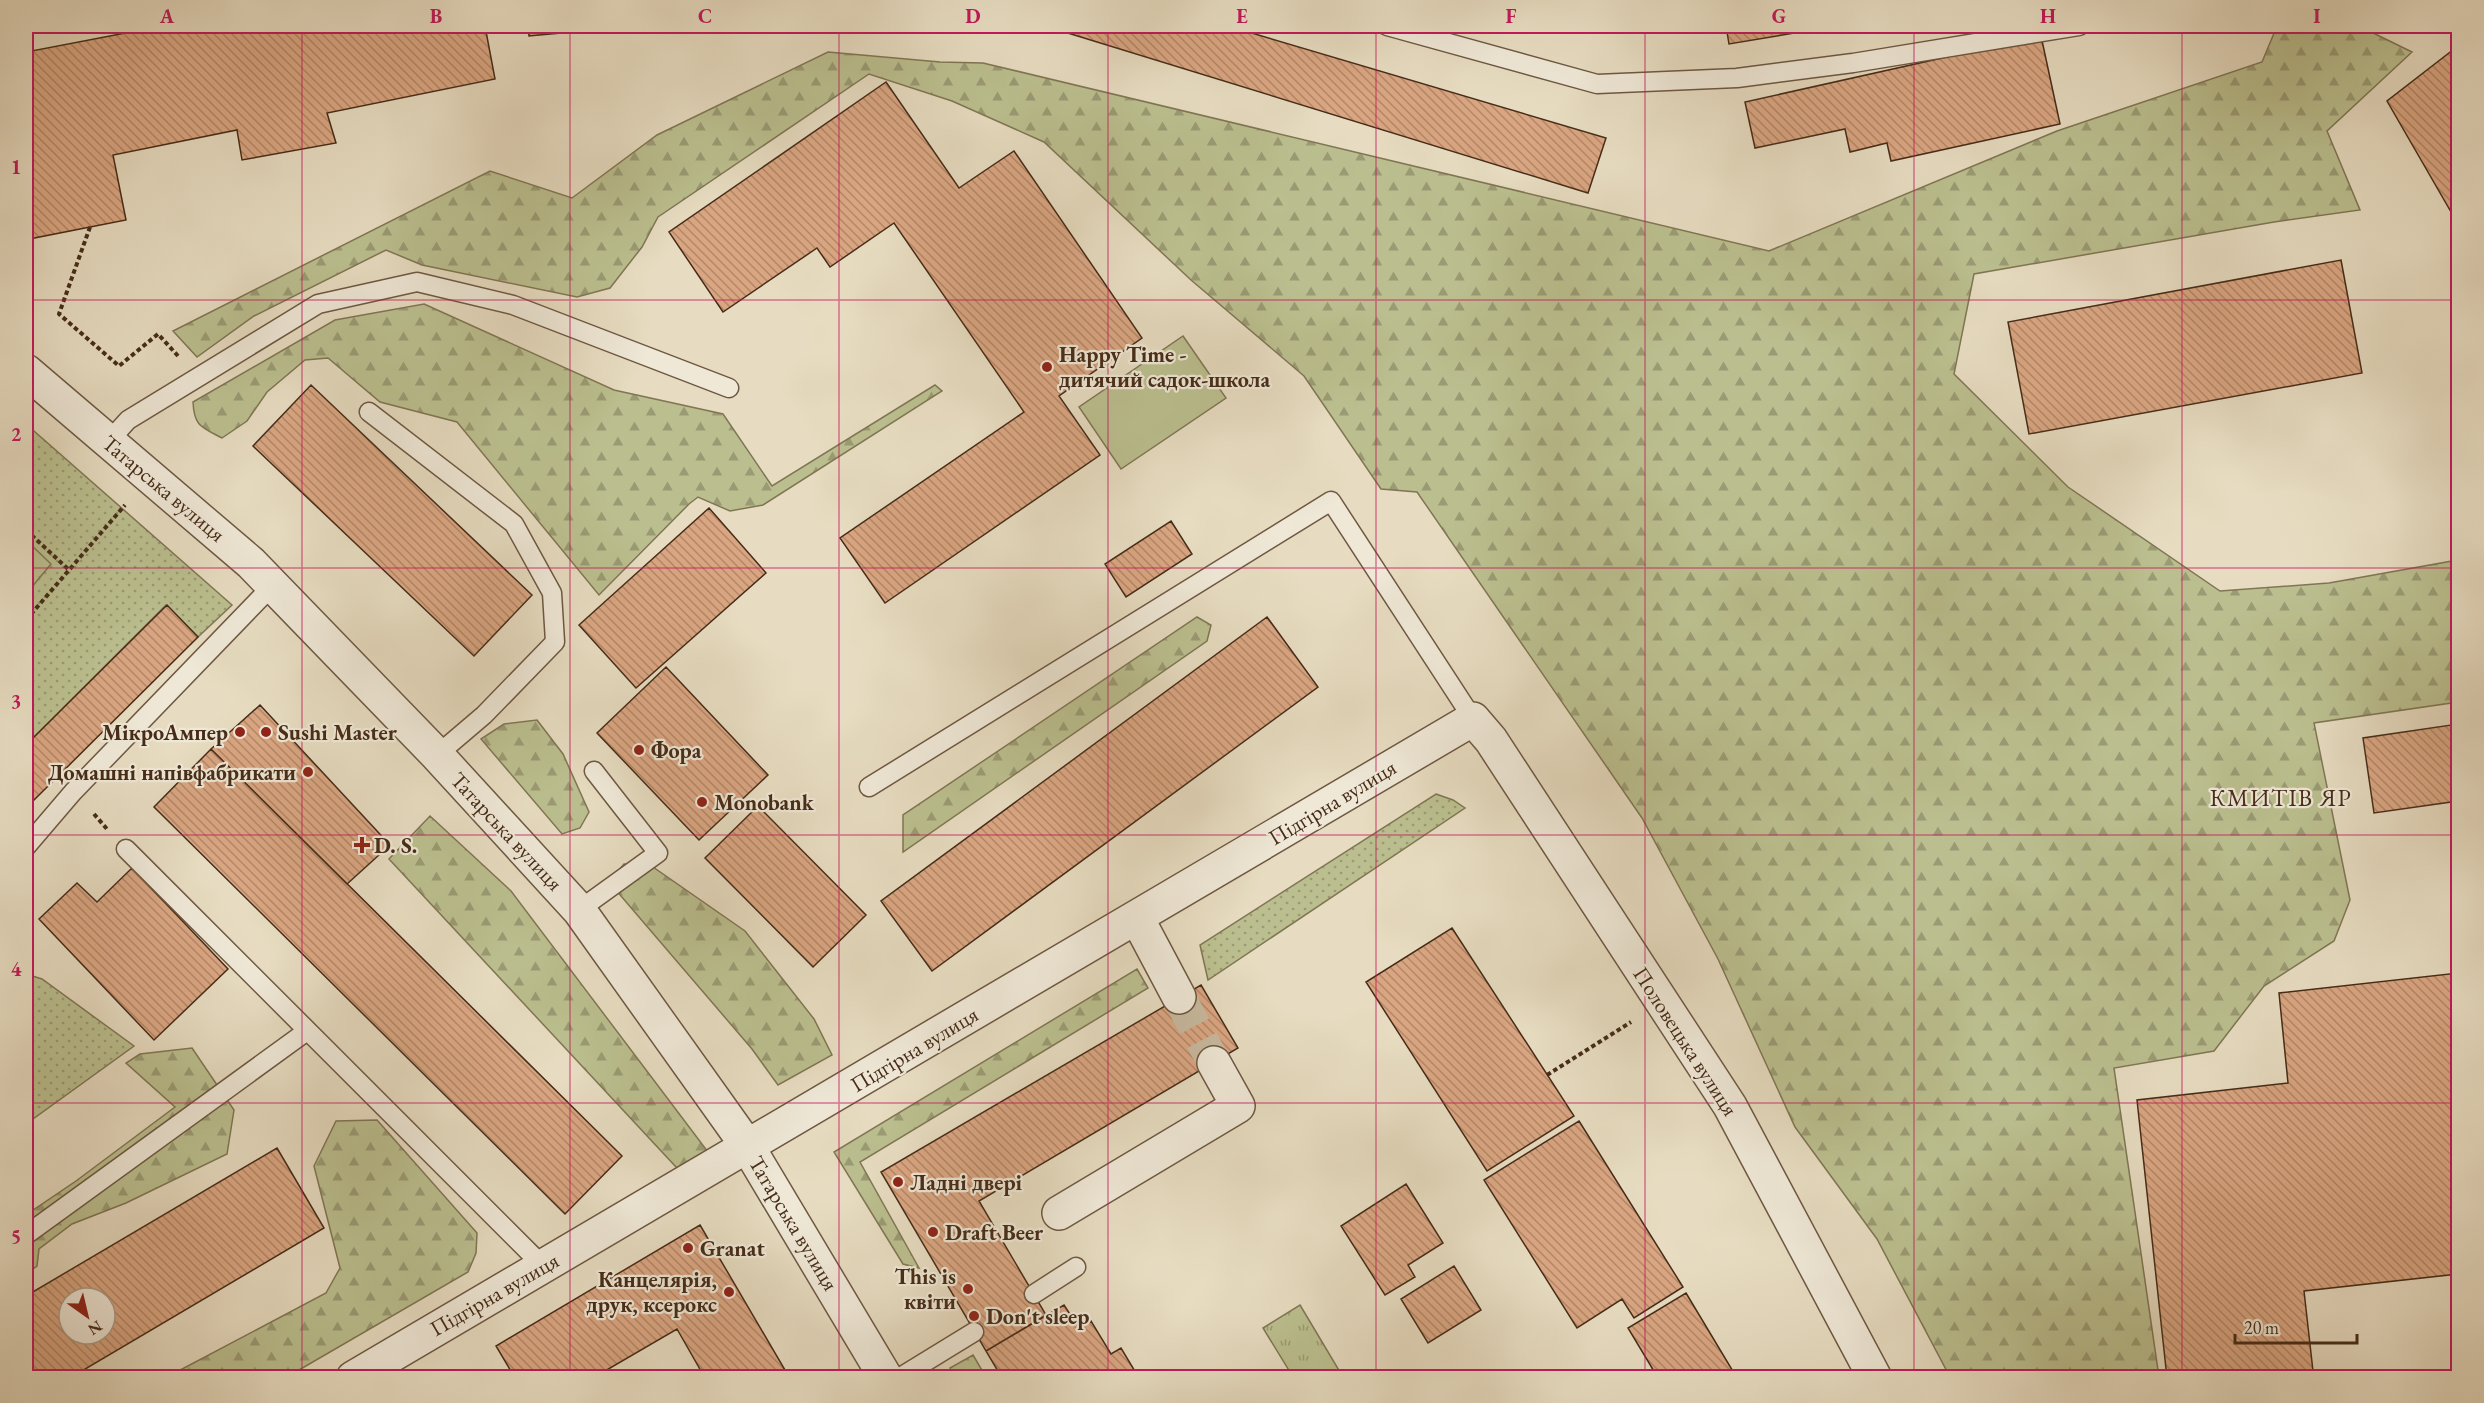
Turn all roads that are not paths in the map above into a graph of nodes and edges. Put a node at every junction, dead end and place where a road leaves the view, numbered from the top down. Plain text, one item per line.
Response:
1 (1388, 26) edge
2 (2079, 26) edge
3 (26, 371) edge
4 (729, 388) dead end
5 (369, 412) dead end
6 (109, 441) junction
7 (273, 585) junction
8 (1473, 719) junction
9 (437, 755) junction
10 (594, 771) dead end
11 (869, 787) dead end
12 (26, 847) edge
13 (126, 849) road end
14 (579, 910) junction
15 (1137, 918) junction
16 (1179, 997) tunnel mouth
17 (307, 1031) junction
18 (1214, 1063) tunnel mouth
19 (748, 1147) junction
20 (1059, 1213) dead end
21 (26, 1235) edge
22 (543, 1266) junction
23 (1076, 1267) dead end
24 (1034, 1294) dead end
25 (974, 1332) dead end
26 (353, 1377) edge
27 (886, 1377) edge
28 (899, 1377) edge
29 (1875, 1377) edge

1 - 2 lane
3 - 6 street, Татарська вулиця
4 - 6 lane
5 - 9 lane
6 - 7 street, Татарська вулиця
7 - 9 street, Татарська вулиця
7 - 12 lane
8 - 11 lane
8 - 15 street, Підгірна вулиця
8 - 29 street, Половецька вулиця
9 - 14 street, Татарська вулиця
10 - 14 lane
13 - 17 lane
14 - 19 street, Татарська вулиця
15 - 16 street
15 - 19 street, Підгірна вулиця
17 - 21 lane
17 - 22 lane
18 - 20 street
19 - 22 street, Підгірна вулиця
19 - 27 street, Татарська вулиця
22 - 26 street, Підгірна вулиця
23 - 24 lane
25 - 28 lane

